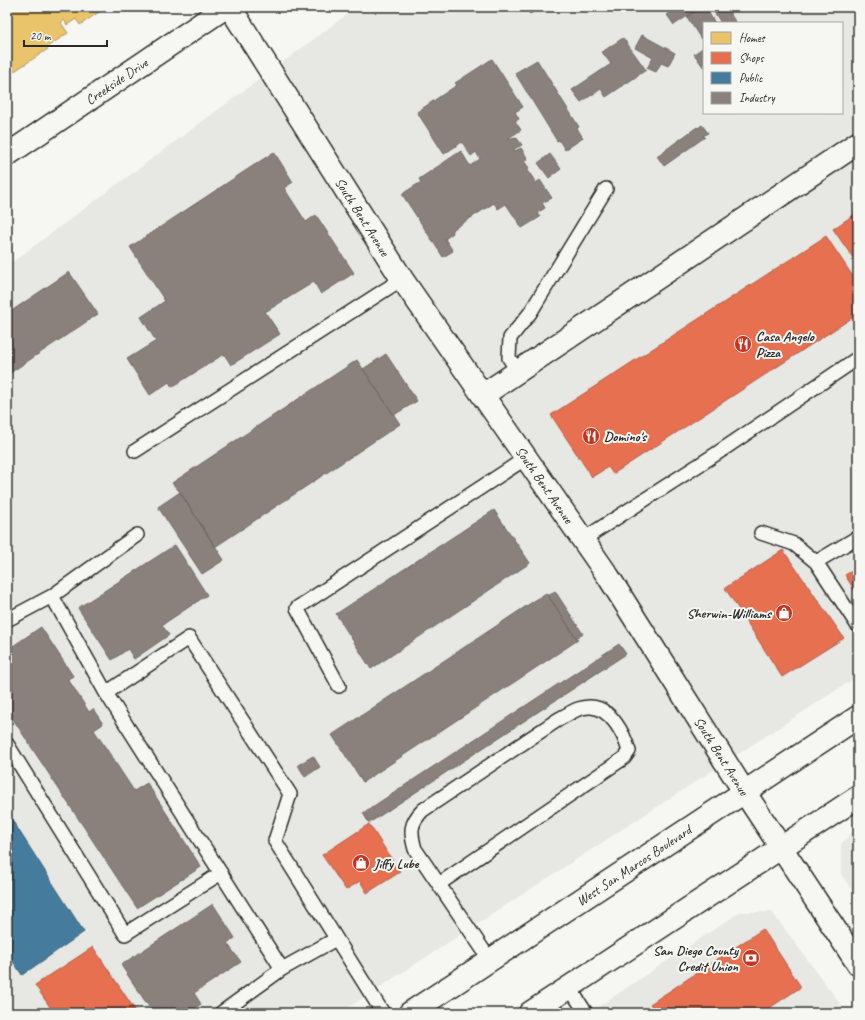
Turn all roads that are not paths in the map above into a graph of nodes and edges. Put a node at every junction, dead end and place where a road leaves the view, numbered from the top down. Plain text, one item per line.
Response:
1 (226, 7) edge
2 (230, 7) edge
3 (858, 143) edge
4 (7, 155) edge
5 (606, 189) dead end
6 (402, 279) junction
7 (858, 358) edge
8 (518, 372) junction
9 (483, 395) junction
10 (135, 451) dead end
11 (526, 458) junction
12 (761, 533) dead end
13 (137, 535) dead end
14 (858, 537) edge
15 (582, 540) junction
16 (816, 562) junction
17 (52, 596) junction
18 (7, 620) edge
19 (858, 626) edge
20 (339, 686) dead end
21 (106, 693) junction
22 (858, 717) edge
23 (7, 744) edge
24 (745, 793) junction
25 (858, 797) edge
26 (782, 848) junction
27 (220, 873) junction
28 (439, 884) junction
29 (336, 939) junction
30 (490, 960) junction
31 (858, 964) edge
32 (282, 969) junction
33 (569, 987) junction
34 (221, 1013) edge
35 (383, 1013) edge
36 (410, 1013) edge
37 (530, 1013) edge
38 (586, 1013) edge

1 - 4 street, Creekside Drive
2 - 6 street, South Bent Avenue
3 - 8 street
5 - 8 lane
6 - 9 street, South Bent Avenue
6 - 10 lane
7 - 15 lane
8 - 9 street
9 - 11 street, South Bent Avenue
11 - 15 street, South Bent Avenue
11 - 20 lane
12 - 16 lane
13 - 17 lane
14 - 16 lane
15 - 24 street, South Bent Avenue
16 - 19 lane
17 - 18 lane
17 - 21 lane
21 - 27 lane
21 - 29 lane
22 - 24 street, West San Marcos Boulevard
23 - 27 lane
24 - 26 street, South Bent Avenue
24 - 30 street, West San Marcos Boulevard
25 - 26 street
26 - 31 street, South Bent Avenue
26 - 33 street
27 - 32 lane
28 - 28 lane
28 - 30 lane
29 - 32 lane
29 - 35 lane
30 - 36 street, West San Marcos Boulevard
32 - 34 lane
33 - 37 street
33 - 38 lane

